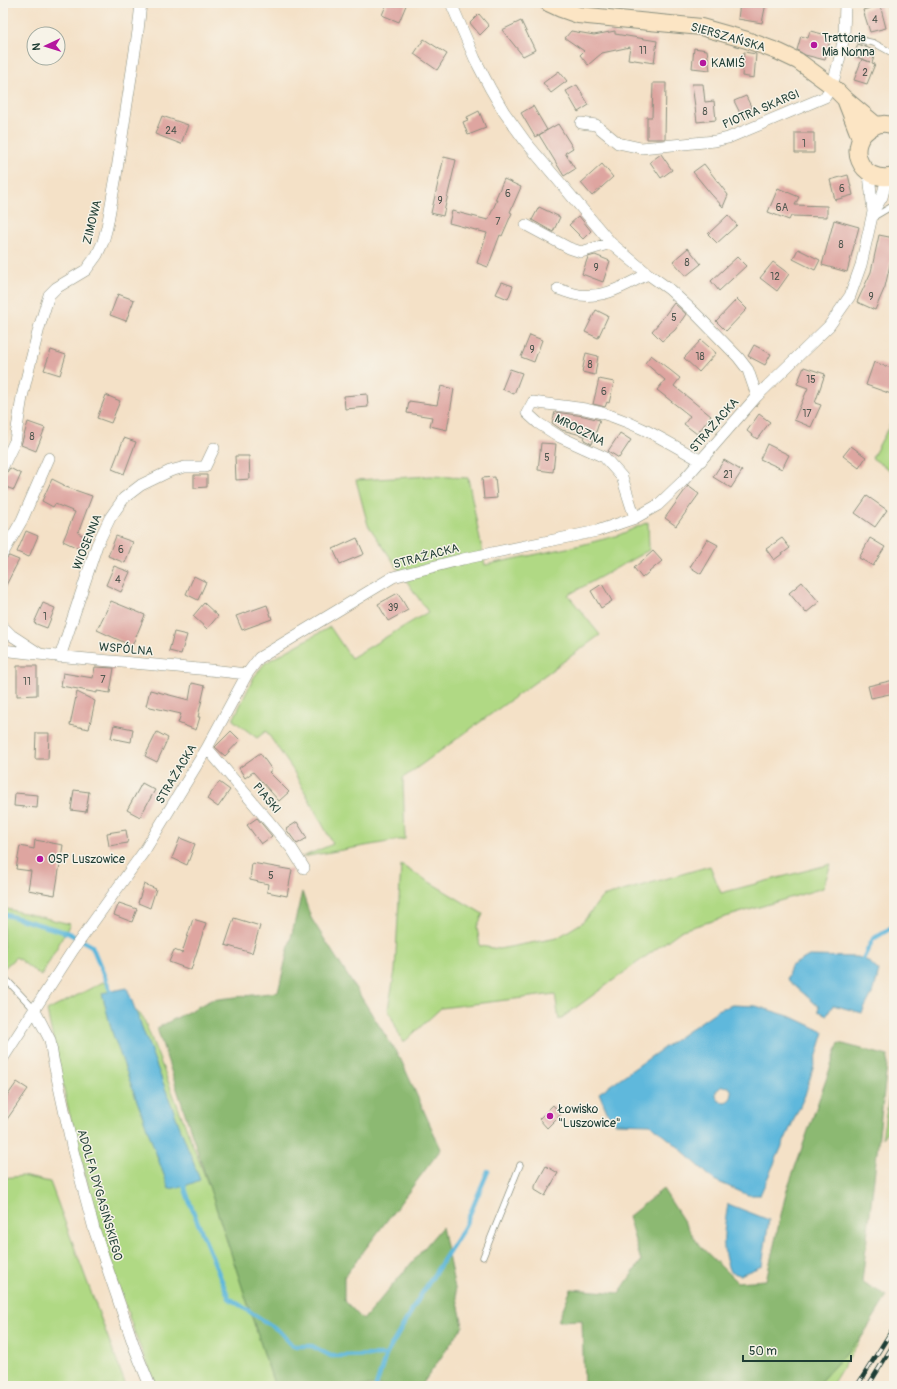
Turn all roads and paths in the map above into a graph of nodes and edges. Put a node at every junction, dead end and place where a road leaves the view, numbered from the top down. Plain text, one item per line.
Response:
1 (141, 3) edge
2 (451, 3) edge
3 (548, 3) edge
4 (845, 3) edge
5 (844, 36) junction
6 (894, 54) edge
7 (832, 86) junction
8 (845, 99) junction
9 (581, 123) dead end
10 (876, 125) junction
11 (894, 126) edge
12 (860, 138) junction
13 (869, 174) junction
14 (891, 177) edge
15 (894, 205) edge
16 (872, 215) junction
17 (526, 225) dead end
18 (611, 243) junction
19 (648, 274) junction
20 (558, 289) dead end
21 (757, 396) junction
22 (214, 448) dead end
23 (49, 458) dead end
24 (701, 461) junction
25 (3, 466) edge
26 (635, 518) junction
27 (3, 553) edge
28 (3, 627) edge
29 (3, 650) edge
30 (42, 655) junction
31 (60, 657) junction
32 (247, 674) junction
33 (207, 748) junction
34 (304, 868) dead end
35 (3, 976) edge
36 (34, 1009) junction
37 (3, 1058) edge
38 (520, 1165) dead end
39 (483, 1257) dead end
40 (150, 1386) edge

1 - 25 street, ZIMOWA
2 - 18 street
3 - 7 street, SIERSZAŃSKA
4 - 5 street
5 - 6 lane
5 - 7 street
7 - 8 street, SIERSZAŃSKA
7 - 9 street, PIOTRA SKARGI
8 - 10 street, SIERSZAŃSKA
8 - 12 street, SIERSZAŃSKA
10 - 11 street
10 - 12 street
12 - 13 street
13 - 14 street
13 - 16 street, STRAŻACKA
14 - 16 street, STRAŻACKA
15 - 16 lane
16 - 21 street, STRAŻACKA
17 - 18 street
18 - 19 street
19 - 20 street
19 - 21 street
21 - 24 street, STRAŻACKA
22 - 31 street, WIOSENNA
23 - 27 street
24 - 26 street, STRAŻACKA
24 - 26 street, MROCZNA
26 - 32 street, STRAŻACKA
28 - 30 street
29 - 30 street, WSPÓLNA
30 - 31 street, WSPÓLNA
31 - 32 street, WSPÓLNA
32 - 33 street, STRAŻACKA
33 - 34 street, PIASKI
33 - 36 street, STRAŻACKA
35 - 36 lane
36 - 37 street, STRAŻACKA
36 - 40 street, ADOLFA DYGASIŃSKIEGO
38 - 39 lane

